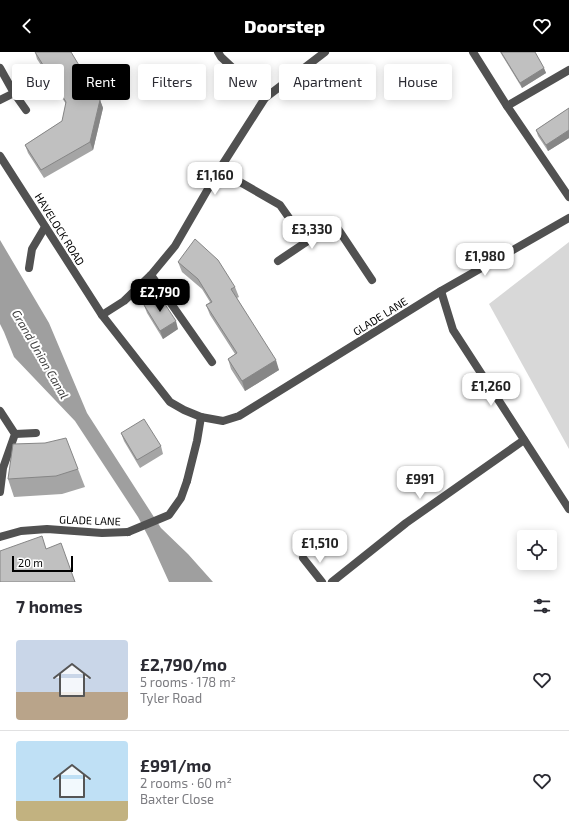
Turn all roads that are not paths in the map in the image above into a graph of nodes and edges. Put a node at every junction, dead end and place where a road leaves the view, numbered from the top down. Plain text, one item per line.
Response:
1 (218, 52) edge
2 (325, 52) edge
3 (473, 52) edge
4 (228, 64) edge
5 (0, 68) edge
6 (569, 70) edge
7 (12, 89) edge
8 (271, 93) edge
9 (12, 94) edge
10 (0, 100) edge
11 (19, 100) edge
12 (264, 100) edge
13 (507, 106) junction
14 (26, 110) dead end
15 (0, 156) edge
16 (219, 170) junction
17 (569, 197) edge
18 (569, 218) edge
19 (45, 227) junction
20 (306, 242) junction
21 (278, 261) dead end
22 (29, 268) dead end
23 (151, 275) junction
24 (372, 280) dead end
25 (441, 291) junction
26 (102, 315) junction
27 (212, 362) dead end
28 (0, 411) edge
29 (201, 417) junction
30 (36, 433) dead end
31 (15, 434) junction
32 (524, 440) junction
33 (0, 492) edge
34 (569, 509) edge
35 (0, 537) edge
36 (303, 558) dead end
37 (322, 582) edge
38 (332, 582) edge

1 - 4 street
2 - 8 street
3 - 13 street
5 - 7 street
6 - 13 street
9 - 10 street
11 - 14 street
12 - 16 street
13 - 17 street
15 - 19 street, HAVELOCK ROAD
16 - 20 street
16 - 23 street
18 - 25 street, GLADE LANE
19 - 22 street
19 - 26 street, HAVELOCK ROAD
20 - 21 street
20 - 24 street
23 - 26 street
23 - 27 street
25 - 29 street, GLADE LANE
25 - 32 street
26 - 29 street, GLADE LANE
28 - 31 street
29 - 35 street, GLADE LANE
30 - 31 street
31 - 33 street
32 - 34 street
32 - 38 street
36 - 37 street

